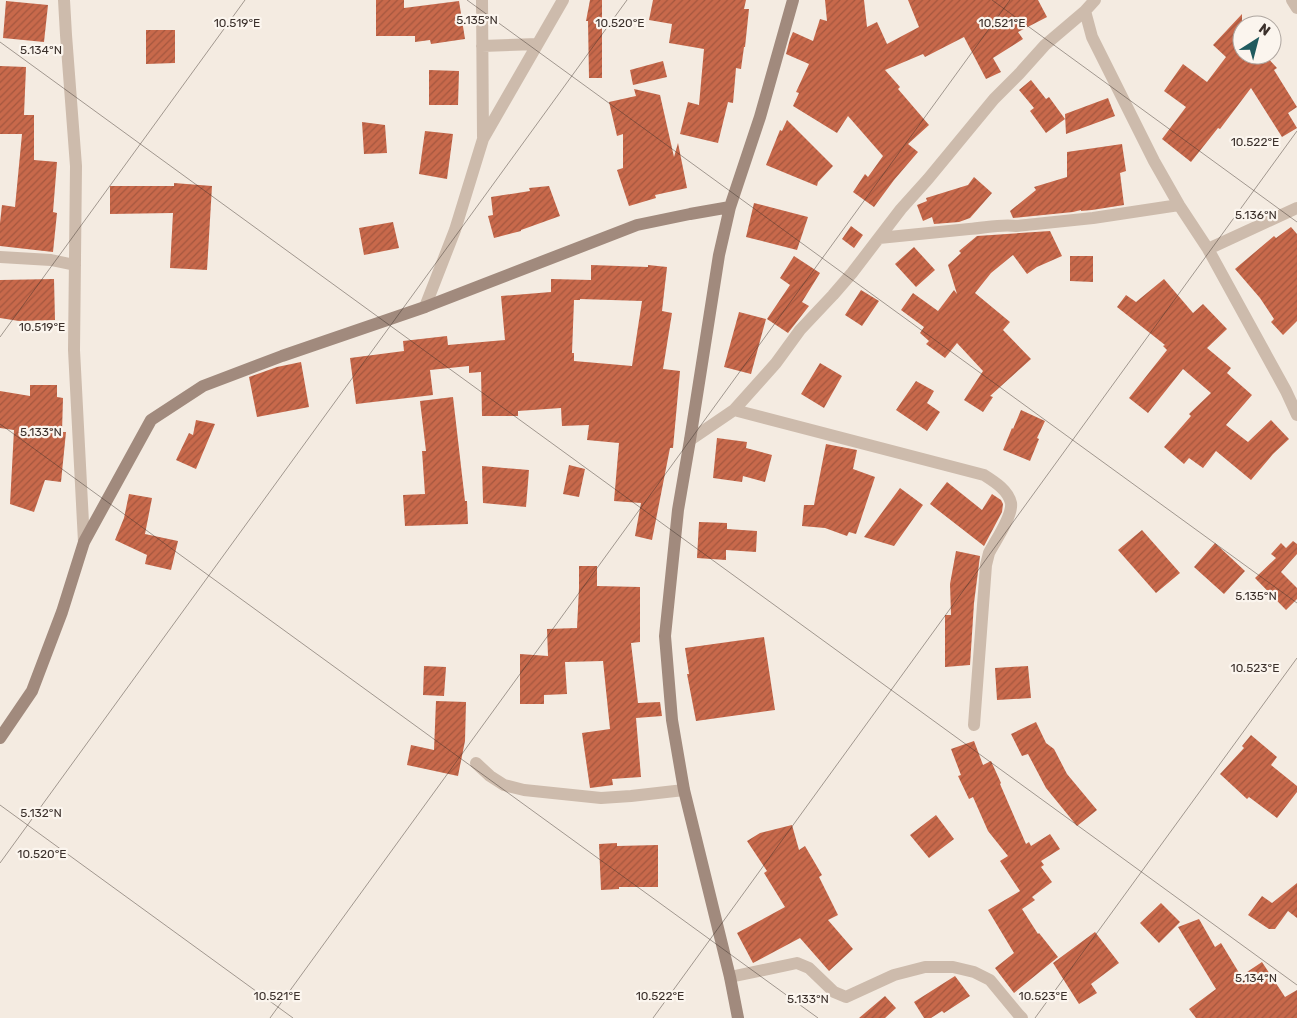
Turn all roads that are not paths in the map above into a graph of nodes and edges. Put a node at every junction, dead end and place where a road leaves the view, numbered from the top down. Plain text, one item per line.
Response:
1 (64, 0) edge
2 (482, 0) edge
3 (563, 0) edge
4 (793, 0) edge
5 (1095, 0) edge
6 (1292, 0) edge
7 (1297, 8) edge
8 (1085, 11) junction
9 (537, 44) junction
10 (482, 46) junction
11 (483, 139) junction
12 (1179, 205) junction
13 (730, 208) junction
14 (1297, 208) edge
15 (879, 238) junction
16 (1208, 249) junction
17 (0, 257) edge
18 (75, 265) junction
19 (425, 307) junction
20 (734, 410) junction
21 (1297, 415) edge
22 (690, 440) junction
23 (84, 542) junction
24 (974, 725) dead end
25 (0, 738) edge
26 (476, 763) dead end
27 (684, 790) junction
28 (730, 977) junction
29 (738, 1018) edge
30 (1022, 1018) edge

1 - 18 street
2 - 10 street
3 - 9 street
4 - 13 street
5 - 8 street
6 - 7 street
8 - 12 street
8 - 15 street
9 - 10 street
9 - 11 street
10 - 11 street
11 - 19 street
12 - 15 street
12 - 16 street
13 - 19 street
13 - 22 street
14 - 16 street
15 - 20 street
16 - 21 street
17 - 18 street
18 - 23 street
19 - 23 street
20 - 22 street
20 - 24 street
22 - 27 street
23 - 25 street
26 - 27 street
27 - 28 street
28 - 29 street
28 - 30 street

